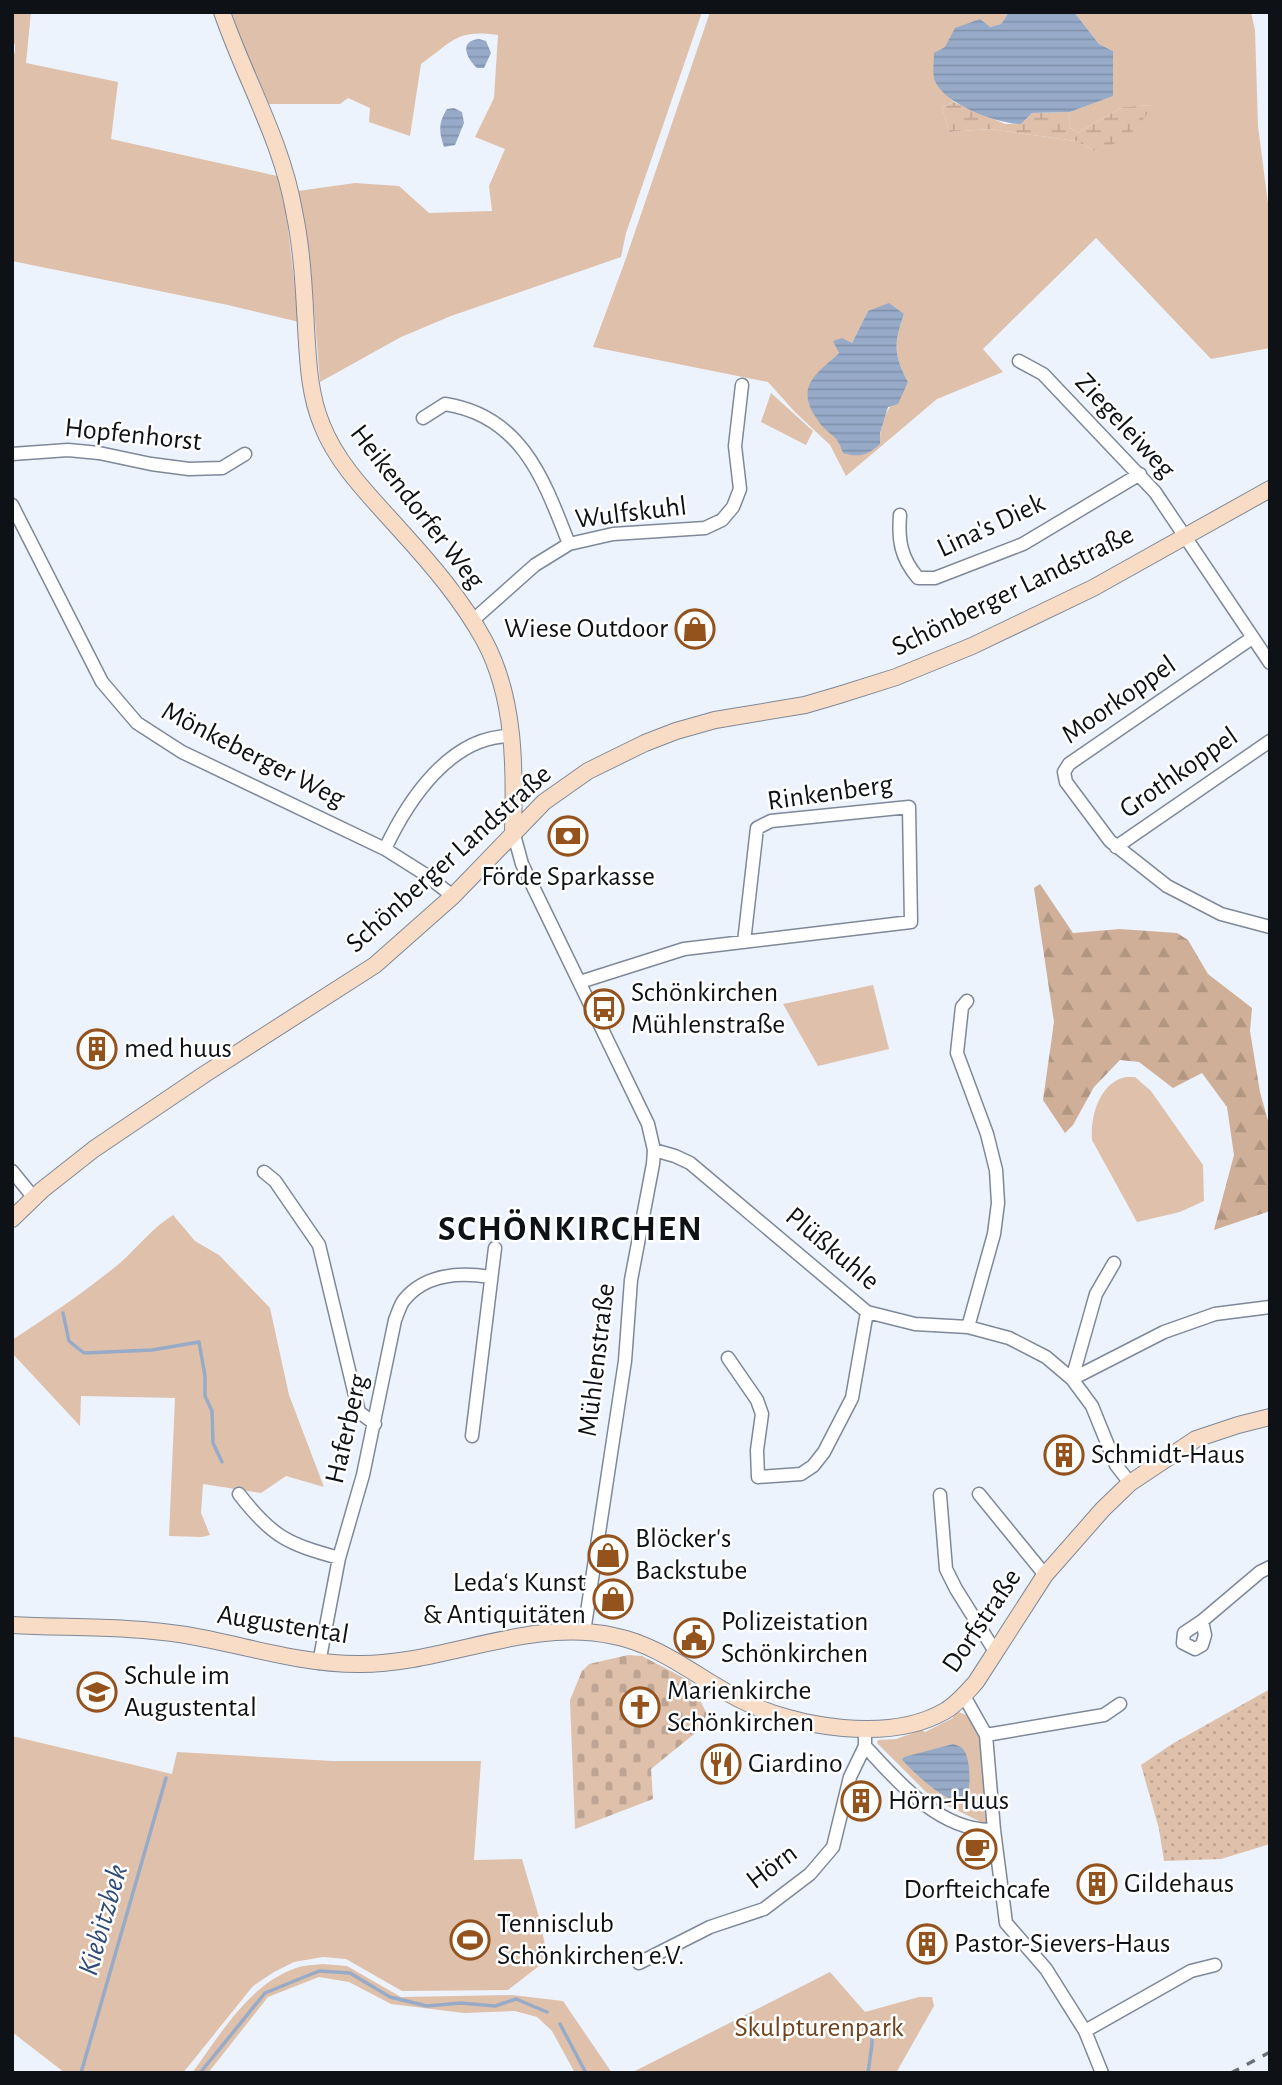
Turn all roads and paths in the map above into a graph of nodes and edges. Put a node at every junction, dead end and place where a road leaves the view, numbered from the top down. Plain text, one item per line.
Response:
1 (222, 12) edge
2 (1019, 361) dead end
3 (742, 385) dead end
4 (423, 418) dead end
5 (12, 454) edge
6 (244, 454) dead end
7 (1140, 474) junction
8 (1270, 489) edge
9 (12, 505) edge
10 (901, 515) dead end
11 (1183, 535) junction
12 (569, 544) junction
13 (472, 621) junction
14 (1252, 638) junction
15 (1270, 663) edge
16 (511, 736) junction
17 (1270, 741) edge
18 (513, 831) junction
19 (1116, 846) junction
20 (385, 849) junction
21 (453, 897) junction
22 (1270, 927) edge
23 (744, 942) junction
24 (580, 982) junction
25 (967, 1001) dead end
26 (654, 1150) junction
27 (12, 1171) edge
28 (264, 1172) dead end
29 (34, 1198) junction
30 (12, 1219) edge
31 (495, 1248) dead end
32 (1114, 1263) dead end
33 (490, 1277) junction
34 (1270, 1307) edge
35 (867, 1312) junction
36 (968, 1327) junction
37 (728, 1358) dead end
38 (1072, 1379) junction
39 (1270, 1417) edge
40 (374, 1424) junction
41 (472, 1436) dead end
42 (1130, 1483) junction
43 (239, 1494) dead end
44 (979, 1494) dead end
45 (940, 1495) dead end
46 (339, 1558) junction
47 (1270, 1567) edge
48 (1045, 1575) junction
49 (1202, 1621) dead end
50 (12, 1625) edge
51 (584, 1632) junction
52 (996, 1653) junction
53 (319, 1663) junction
54 (964, 1696) junction
55 (1120, 1704) dead end
56 (986, 1735) junction
57 (865, 1738) junction
58 (992, 1830) junction
59 (639, 1963) dead end
60 (1215, 1965) dead end
61 (1084, 2031) junction
62 (1102, 2073) edge

1 - 13 street, Heikendorfer Weg
2 - 7 street, Ziegeleiweg
3 - 12 street, Wulfskuhl
4 - 12 street
5 - 6 street, Hopfenhorst
7 - 10 street, Lina's Diek
7 - 11 street, Ziegeleiweg
8 - 11 street, Schönberger Landstraße
9 - 20 street, Mönkeberger Weg
11 - 14 street, Ziegeleiweg
11 - 18 street, Schönberger Landstraße
12 - 13 street, Wulfskuhl
13 - 16 street, Heikendorfer Weg
14 - 15 street, Ziegeleiweg
14 - 19 street, Moorkoppel
16 - 18 street, Heikendorfer Weg
16 - 20 street
17 - 19 street, Grothkoppel
18 - 21 street, Schönberger Landstraße
18 - 24 street, Mühlenstraße
19 - 22 street, Moorkoppel
20 - 21 street, Mönkeberger Weg
21 - 29 street, Schönberger Landstraße
23 - 23 street, Rinkenberg
23 - 24 street, Rinkenberg
24 - 26 street, Mühlenstraße
25 - 36 street
26 - 35 street, Plüßkuhle
26 - 51 street, Mühlenstraße
27 - 29 street
28 - 40 street
29 - 30 street, Schönberger Landstraße
31 - 33 street
32 - 38 street
33 - 40 street, Haferberg
33 - 41 street
34 - 38 street
35 - 36 street, Plüßkuhle
35 - 37 street
36 - 38 street, Plüßkuhle
38 - 42 street, Plüßkuhle
39 - 42 street, Dorfstraße
40 - 46 street, Haferberg
42 - 48 street, Dorfstraße
43 - 46 street
44 - 48 street
45 - 52 street
46 - 53 street, Haferberg
47 - 49 street
48 - 52 street, Dorfstraße
50 - 53 street, Augustental
51 - 53 street, Augustental
51 - 57 street, Dorfstraße
52 - 54 street, Dorfstraße
54 - 56 street
54 - 57 street, Dorfstraße
55 - 56 street
56 - 58 street
57 - 58 street
57 - 59 street, Hörn
58 - 61 street
60 - 61 street
61 - 62 street

